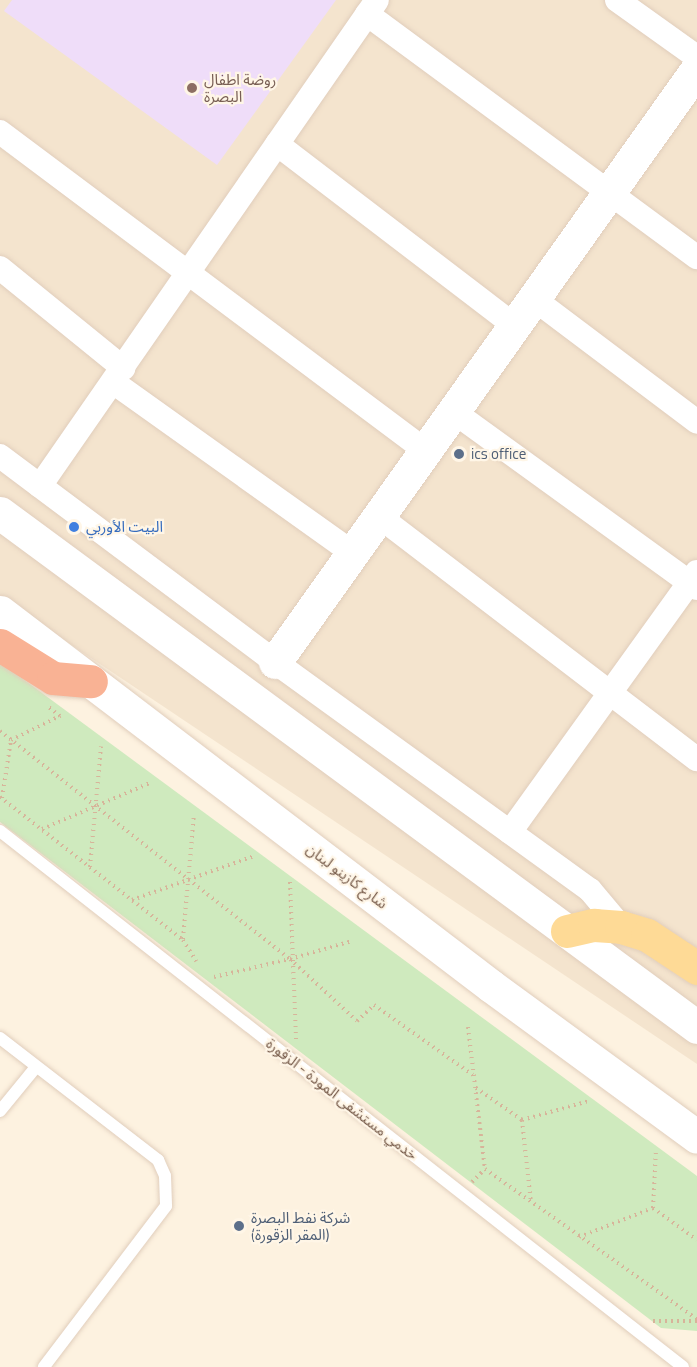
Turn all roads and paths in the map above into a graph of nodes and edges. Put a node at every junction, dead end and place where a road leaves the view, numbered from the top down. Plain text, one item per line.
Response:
1 (617, 0) edge
2 (372, 7) edge
3 (697, 57) edge
4 (697, 69) edge
5 (0, 132) edge
6 (278, 144) junction
7 (609, 193) junction
8 (697, 257) edge
9 (0, 268) edge
10 (188, 273) junction
11 (534, 299) junction
12 (515, 326) junction
13 (118, 375) junction
14 (454, 412) junction
15 (697, 422) edge
16 (426, 451) junction
17 (0, 456) edge
18 (40, 486) junction
19 (0, 513) edge
20 (380, 517) junction
21 (354, 554) junction
22 (694, 581) edge
23 (0, 612) edge
24 (0, 645) edge
25 (275, 663) junction
26 (91, 681) junction
27 (609, 694) junction
28 (60, 716) dead end
29 (0, 731) edge
30 (11, 740) junction
31 (101, 746) dead end
32 (697, 759) edge
33 (150, 783) dead end
34 (2, 798) dead end
35 (95, 806) junction
36 (194, 814) dead end
37 (42, 829) dead end
38 (0, 831) edge
39 (510, 832) junction
40 (254, 856) dead end
41 (90, 867) dead end
42 (189, 879) junction
43 (290, 882) dead end
44 (132, 900) dead end
45 (621, 927) junction
46 (567, 931) junction
47 (183, 940) dead end
48 (352, 941) dead end
49 (290, 958) junction
50 (697, 968) edge
51 (207, 979) dead end
52 (468, 1027) dead end
53 (697, 1027) edge
54 (0, 1038) edge
55 (296, 1046) dead end
56 (36, 1067) junction
57 (474, 1076) junction
58 (475, 1088) junction
59 (589, 1101) dead end
60 (0, 1110) edge
61 (522, 1120) junction
62 (697, 1137) edge
63 (656, 1150) dead end
64 (485, 1169) junction
65 (471, 1182) dead end
66 (531, 1203) junction
67 (653, 1208) junction
68 (578, 1238) junction
69 (697, 1240) edge
70 (697, 1319) edge
71 (44, 1367) edge
72 (683, 1367) edge

1 - 3 street
2 - 6 street
2 - 7 street
4 - 7 main road
5 - 10 street
6 - 10 street
6 - 12 street
7 - 8 street
7 - 11 main road
9 - 13 street
10 - 13 street
10 - 16 street
11 - 12 main road
11 - 15 street
12 - 14 main road
13 - 18 street
13 - 21 street
14 - 16 main road
14 - 22 street
16 - 20 main road
17 - 18 street
18 - 25 street
19 - 46 main road
20 - 21 main road
20 - 27 street
21 - 25 main road
22 - 27 street
23 - 26 main road, شارع كازينو لبنان
24 - 26 highway
25 - 39 street
26 - 62 main road, شارع كازينو لبنان
27 - 32 street
27 - 39 street
28 - 30 path
29 - 30 path
30 - 34 path
30 - 35 path
31 - 35 path
33 - 35 path
35 - 37 path
35 - 41 path
35 - 42 path
36 - 42 path
38 - 72 lane, خدمي مستشفى المودة - الزقورة
39 - 45 street
40 - 42 path
42 - 44 path
42 - 47 path
42 - 49 path
43 - 49 path
45 - 46 main road
45 - 50 main road
46 - 53 main road
48 - 49 path
49 - 51 path
49 - 55 path
49 - 57 path
52 - 57 path
54 - 56 lane
56 - 60 lane
56 - 71 lane
57 - 58 path
58 - 61 path
58 - 64 path
59 - 61 path
61 - 66 path
63 - 67 path
64 - 65 path
64 - 66 path
66 - 68 path
67 - 68 path
67 - 69 path
68 - 70 path

